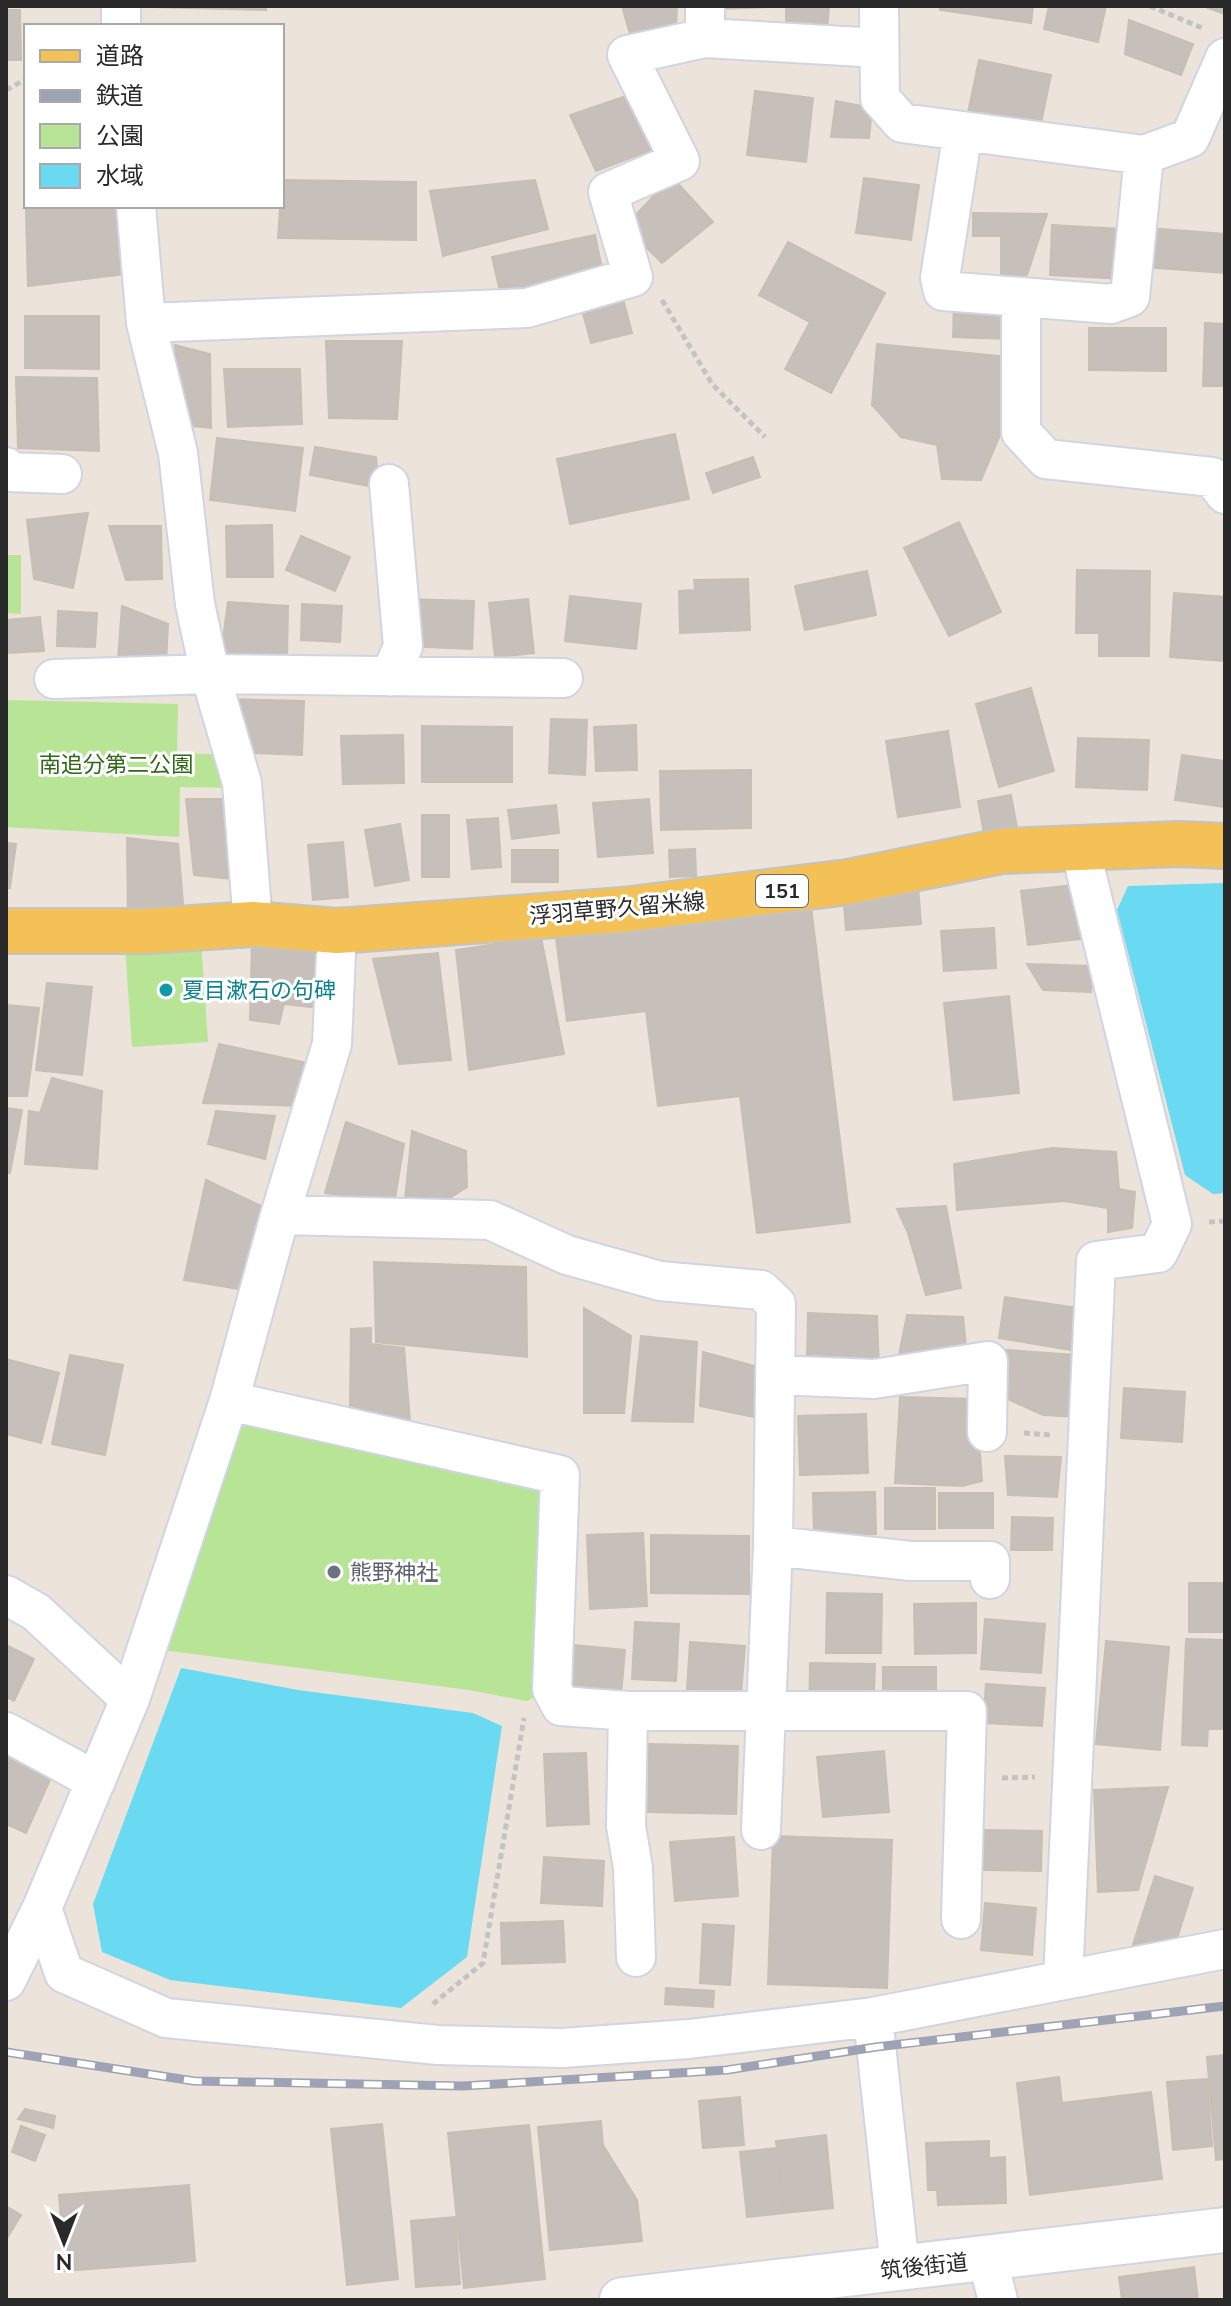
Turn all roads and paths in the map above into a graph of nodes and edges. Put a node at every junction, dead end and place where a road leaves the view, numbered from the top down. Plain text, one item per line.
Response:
1 (879, 6) edge
2 (1150, 6) edge
3 (705, 22) edge
4 (1219, 45) edge
5 (879, 48) junction
6 (24, 80) edge
7 (6, 90) edge
8 (963, 131) junction
9 (1144, 155) junction
10 (136, 208) edge
11 (633, 277) junction
12 (1021, 298) junction
13 (146, 323) junction
14 (765, 437) dead end
15 (6, 467) edge
16 (62, 474) dead end
17 (389, 484) dead end
18 (1225, 494) edge
19 (210, 674) junction
20 (390, 677) junction
21 (563, 678) dead end
22 (54, 679) dead end
23 (1225, 846) edge
24 (1080, 848) junction
25 (253, 924) junction
26 (6, 931) edge
27 (337, 931) junction
28 (280, 1215) junction
29 (775, 1375) junction
30 (229, 1401) junction
31 (987, 1432) dead end
32 (773, 1546) junction
33 (990, 1579) dead end
34 (6, 1595) edge
35 (552, 1689) junction
36 (130, 1699) junction
37 (628, 1711) junction
38 (765, 1711) junction
39 (6, 1732) edge
40 (1072, 1776) junction
41 (965, 1779) junction
42 (96, 1781) junction
43 (761, 1830) dead end
44 (42, 1908) junction
45 (961, 1919) dead end
46 (1225, 1949) edge
47 (636, 1957) dead end
48 (1063, 1980) junction
49 (6, 1981) edge
50 (422, 2013) dead end
51 (873, 2017) junction
52 (1225, 2230) edge
53 (987, 2259) junction
54 (900, 2268) junction
55 (767, 2292) edge
56 (622, 2300) edge
57 (998, 2300) edge

1 - 5 street
2 - 4 path
3 - 5 street
3 - 11 street
4 - 9 street
5 - 8 street
6 - 7 path
8 - 9 street
8 - 12 street
9 - 12 street
10 - 13 street
11 - 13 street
11 - 14 path
12 - 18 street
13 - 19 street
15 - 16 street
17 - 20 street
19 - 20 street
19 - 22 street
19 - 25 street
20 - 21 street
23 - 24 main road, 浮羽草野久留米線 / 151
24 - 27 main road, 浮羽草野久留米線 / 151
24 - 40 street
25 - 26 main road, 浮羽草野久留米線 / 151
25 - 27 main road, 浮羽草野久留米線 / 151
27 - 28 street
28 - 29 street
28 - 30 street
29 - 31 street
29 - 32 street
30 - 35 street
30 - 36 street
32 - 33 street
32 - 38 street
34 - 36 street
35 - 37 street
35 - 50 path
36 - 42 street
37 - 38 street
37 - 47 street
38 - 41 street
38 - 43 street
39 - 42 street
40 - 41 path
40 - 48 street
41 - 45 street
42 - 44 street
44 - 49 street
44 - 51 street
46 - 48 street
48 - 51 street
51 - 54 street
52 - 53 street, 筑後街道
53 - 54 street, 筑後街道
53 - 57 street
54 - 55 street, 筑後街道
55 - 56 street, 筑後街道

